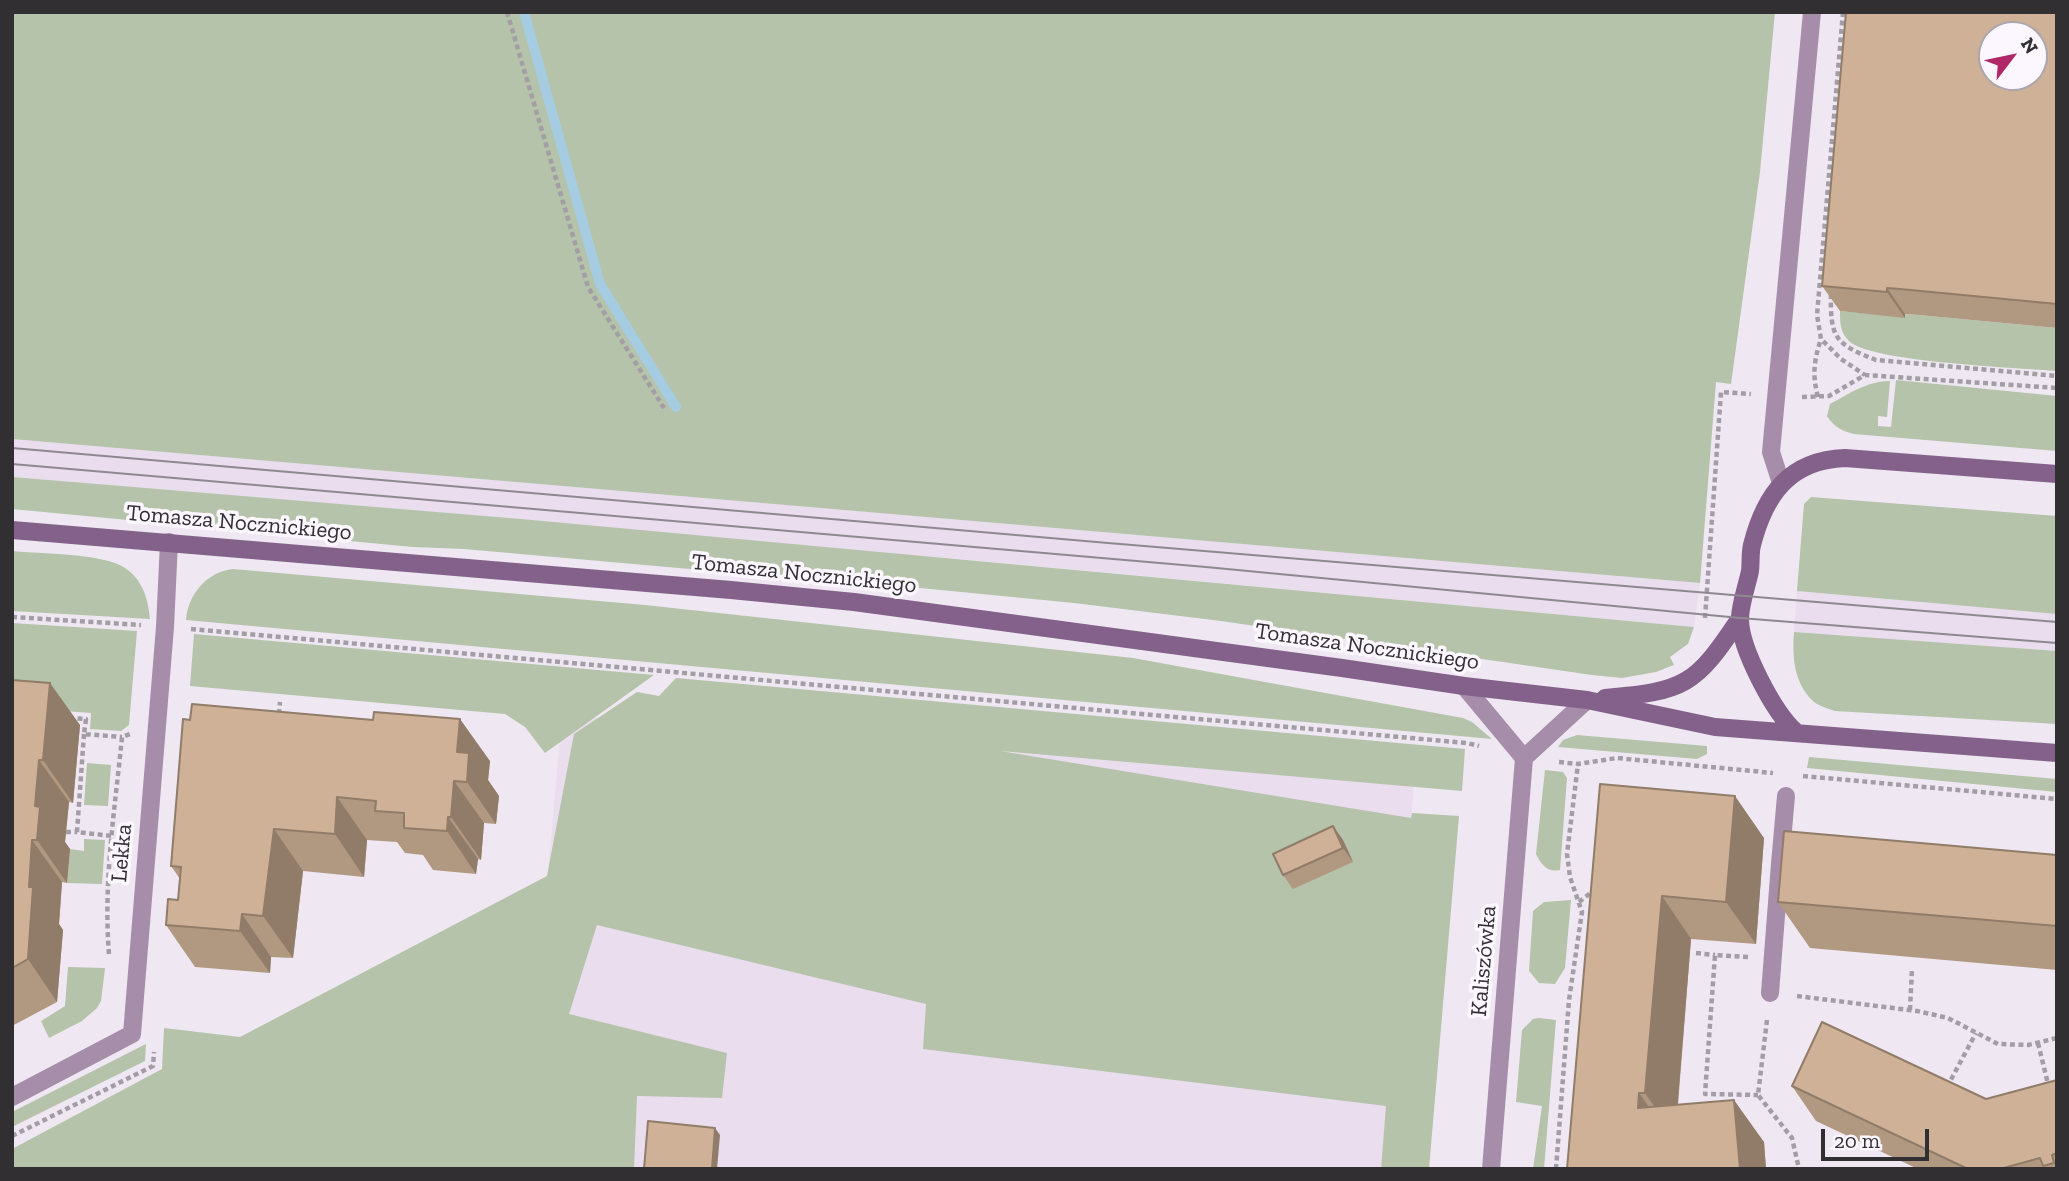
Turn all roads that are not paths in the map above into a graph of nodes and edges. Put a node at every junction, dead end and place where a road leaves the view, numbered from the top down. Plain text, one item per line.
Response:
1 (1812, 12) edge
2 (2057, 474) edge
3 (1781, 483) junction
4 (12, 530) edge
5 (169, 542) junction
6 (1740, 618) junction
7 (1464, 686) junction
8 (1587, 700) junction
9 (1796, 732) junction
10 (2057, 753) edge
11 (1524, 758) junction
12 (1786, 796) dead end
13 (1770, 993) road end
14 (12, 1097) edge
15 (1491, 1169) edge

1 - 3 street
2 - 3 street
3 - 6 street
4 - 5 street, Tomasza Nocznickiego
5 - 7 street, Tomasza Nocznickiego
5 - 14 street, Lekka
6 - 8 street, Tomasza Nocznickiego
6 - 9 street
7 - 8 street, Tomasza Nocznickiego
7 - 11 street
8 - 9 street, Tomasza Nocznickiego
8 - 11 street
9 - 10 street, Tomasza Nocznickiego
11 - 15 street, Kaliszówka
12 - 13 street

